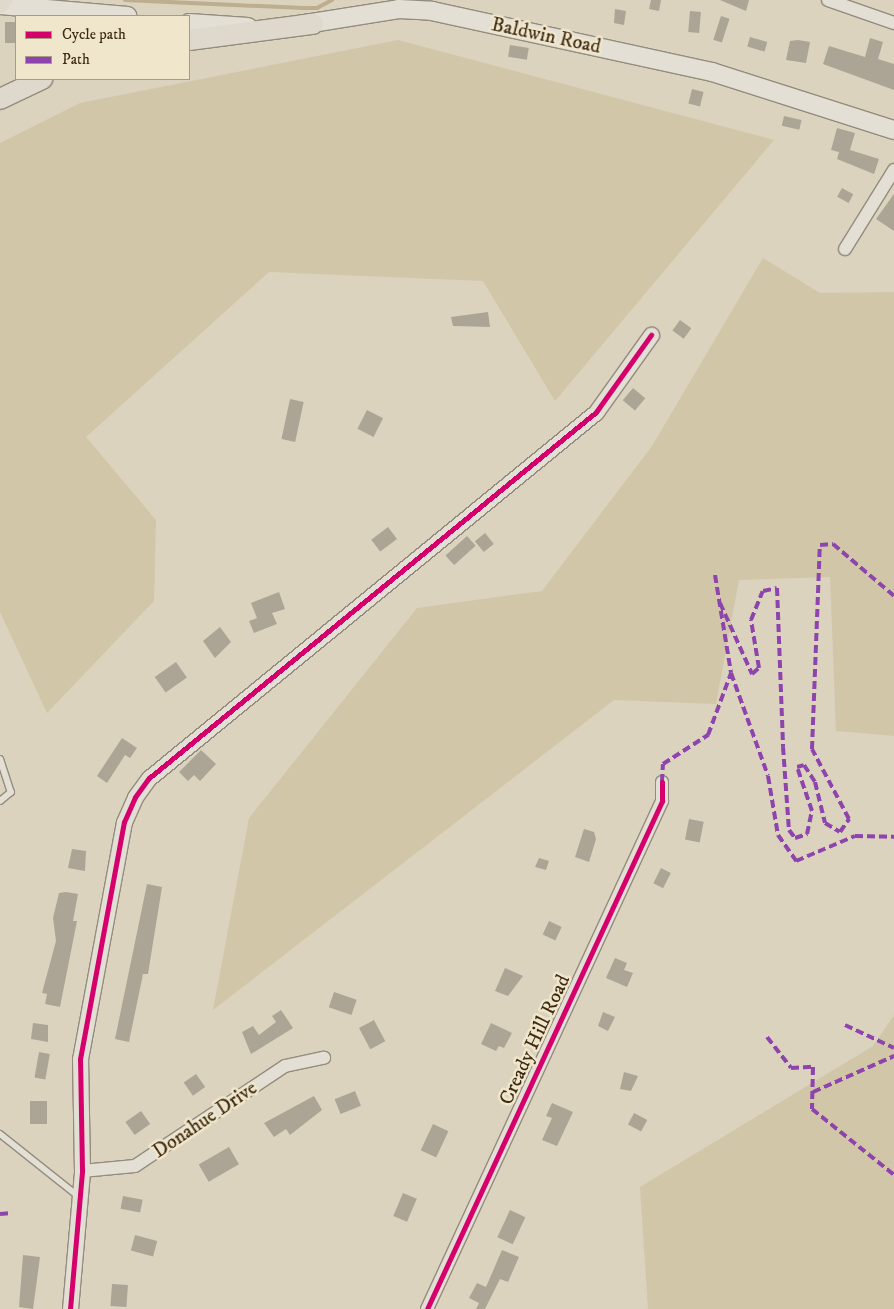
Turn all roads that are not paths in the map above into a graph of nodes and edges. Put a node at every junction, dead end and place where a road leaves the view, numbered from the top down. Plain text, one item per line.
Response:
1 (828, 0) edge
2 (1, 3) edge
3 (118, 15) edge
4 (190, 23) edge
5 (894, 23) edge
6 (314, 24) junction
7 (190, 40) edge
8 (40, 80) edge
9 (0, 99) edge
10 (894, 130) edge
11 (894, 170) edge
12 (845, 249) dead end
13 (651, 335) dead end
14 (0, 759) edge
15 (662, 782) dead end
16 (0, 801) edge
17 (324, 1058) dead end
18 (0, 1134) edge
19 (82, 1171) junction
20 (80, 1198) junction
21 (70, 1309) edge
22 (427, 1309) edge

1 - 5 street
2 - 3 main road
4 - 6 main road, Baldwin Road
6 - 7 main road
6 - 10 main road, Baldwin Road
8 - 9 main road
11 - 12 street
13 - 19 street
14 - 16 lane
15 - 22 street, Cready Hill Road
17 - 19 street, Donahue Drive
18 - 20 lane
19 - 20 street
20 - 21 street

